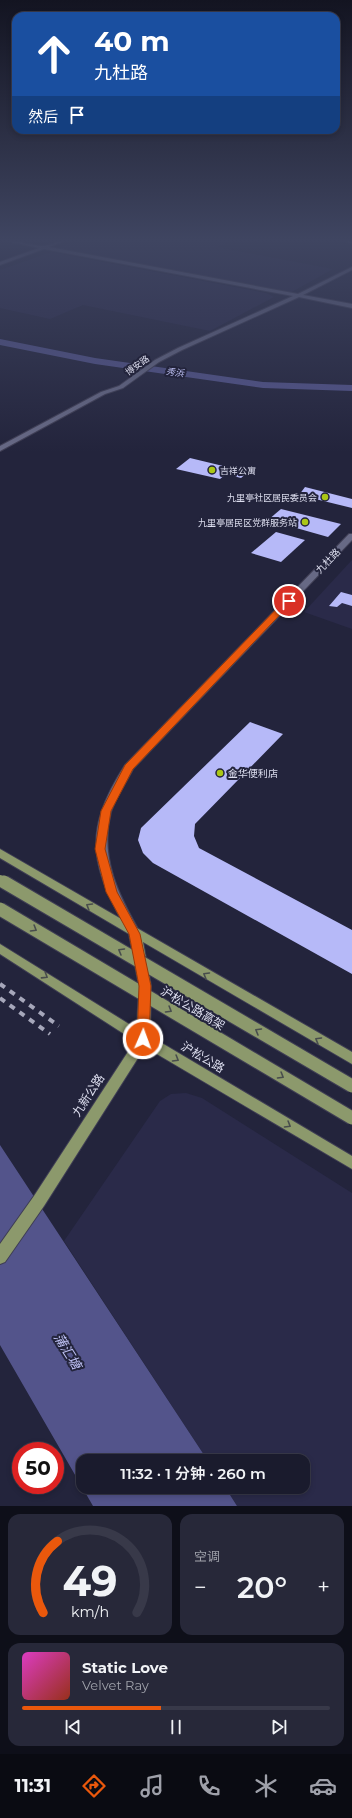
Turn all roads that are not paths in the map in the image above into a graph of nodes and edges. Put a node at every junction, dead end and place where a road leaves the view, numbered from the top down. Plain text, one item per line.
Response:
1 (265, 311) edge
2 (0, 449) edge
3 (352, 536) edge
4 (0, 853) edge
5 (0, 880) edge
6 (0, 909) edge
7 (135, 934) junction
8 (0, 948) edge
9 (143, 1039) junction
10 (352, 1059) edge
11 (352, 1086) edge
12 (352, 1118) edge
13 (352, 1163) edge
14 (0, 1257) edge

1 - 2 street, 博安路
3 - 7 street, 九杜路
7 -> 4 main road
11 -> 5 main road, 沪松公路高架, bridge
6 -> 12 main road, 沪松公路高架, bridge
7 - 9 main road
10 -> 7 main road
8 -> 9 main road, 沪松公路
9 -> 13 main road, 沪松公路
9 - 14 main road, 九新公路

